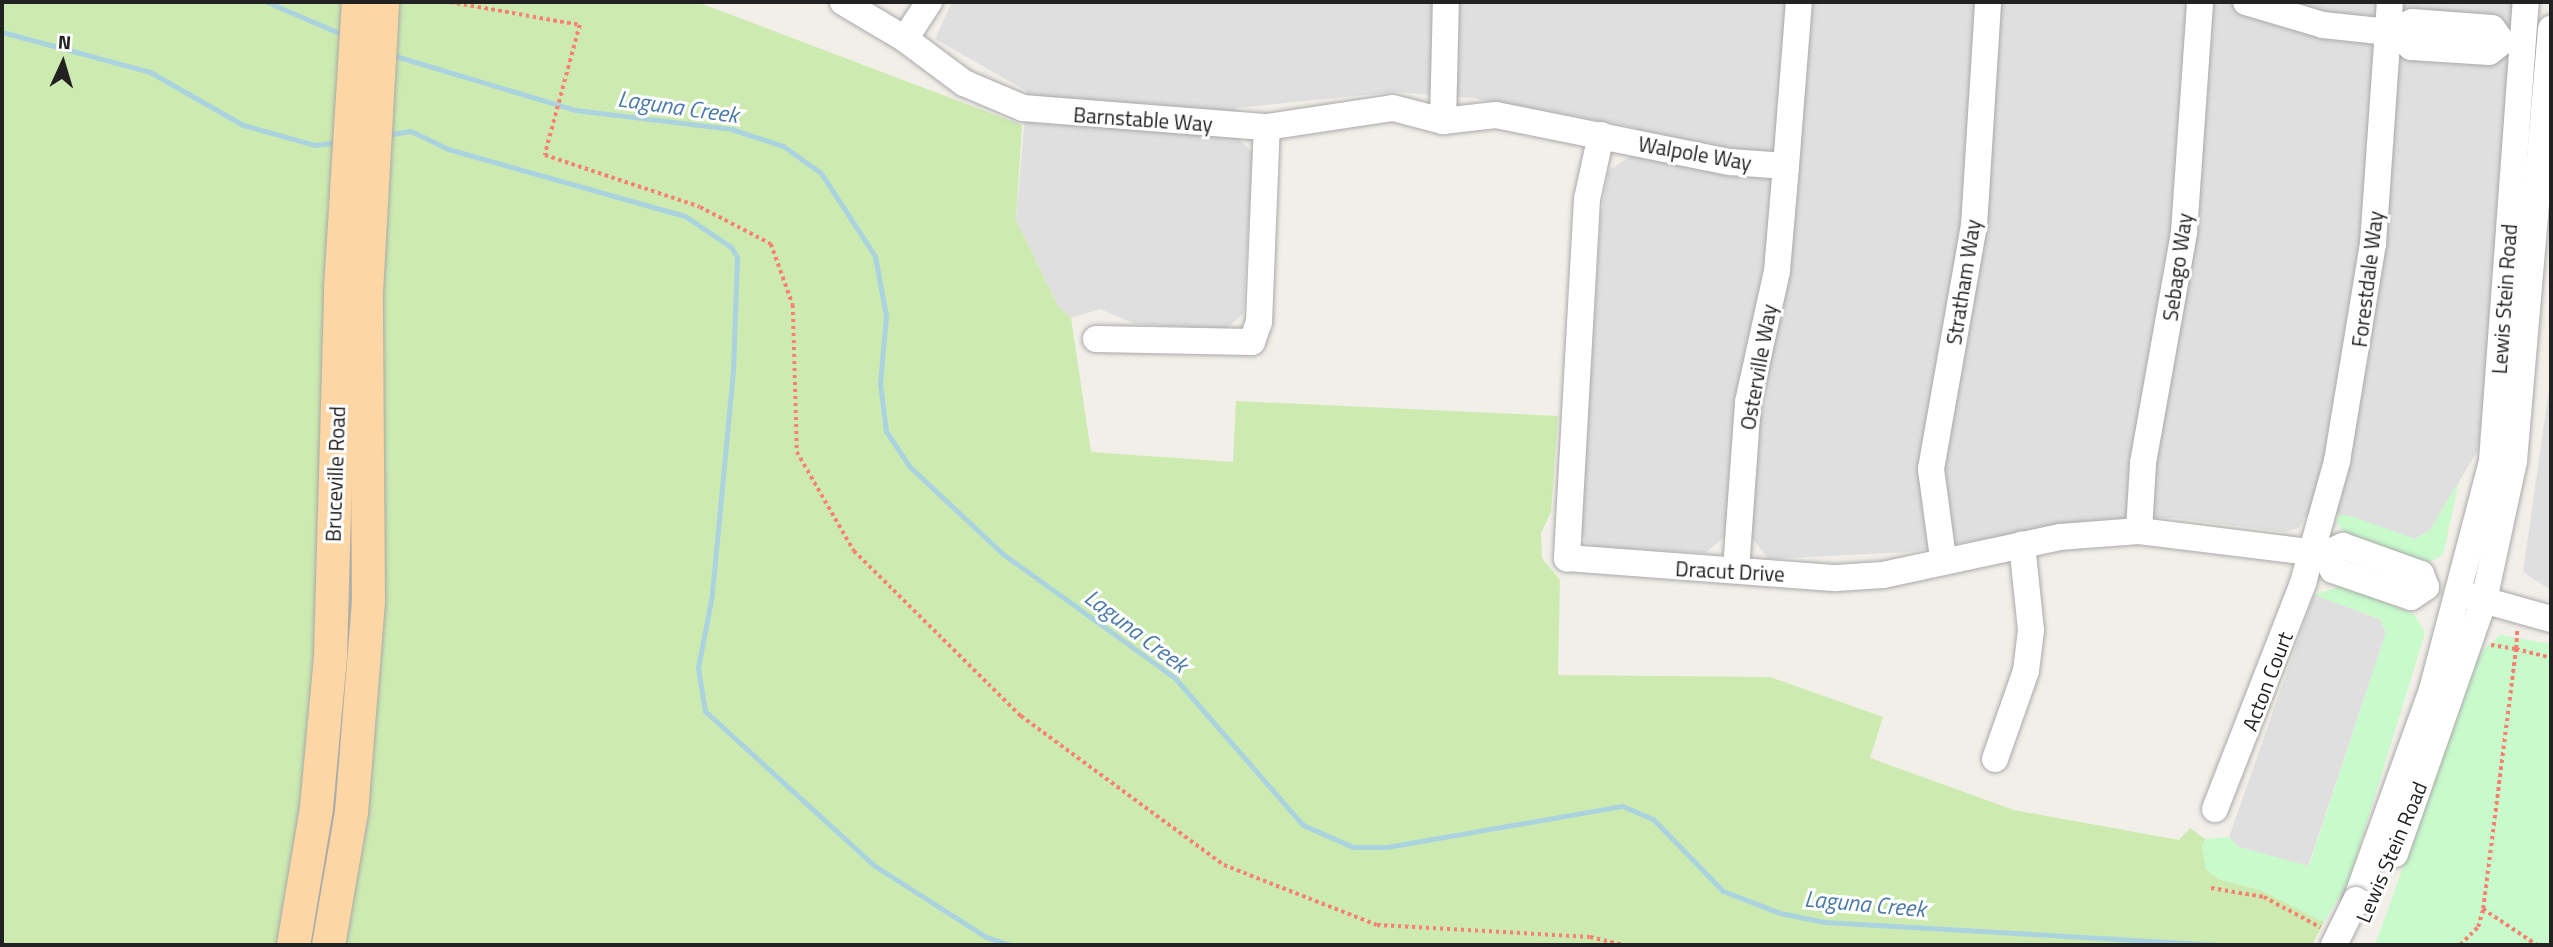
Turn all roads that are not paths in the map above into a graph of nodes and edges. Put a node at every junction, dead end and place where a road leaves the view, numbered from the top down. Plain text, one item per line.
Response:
1 (358, 2) edge
2 (382, 2) edge
3 (843, 2) edge
4 (929, 2) edge
5 (1446, 2) edge
6 (1799, 2) edge
7 (1988, 2) edge
8 (2200, 2) edge
9 (2246, 2) edge
10 (2390, 2) edge
11 (2525, 2) edge
12 (2541, 2) edge
13 (2551, 21) edge
14 (2551, 29) edge
15 (2393, 33) junction
16 (905, 39) junction
17 (2512, 43) junction
18 (1443, 121) junction
19 (1267, 127) junction
20 (1601, 135) junction
21 (1786, 166) junction
22 (359, 170) junction
23 (2540, 307) edge
24 (1096, 339) dead end
25 (2139, 531) junction
26 (2022, 544) junction
27 (2319, 552) junction
28 (1943, 558) junction
29 (1735, 570) junction
30 (2457, 592) junction
31 (2484, 600) junction
32 (2551, 619) edge
33 (1996, 759) dead end
34 (2215, 809) dead end
35 (2363, 903) junction
36 (2337, 941) edge
37 (293, 945) edge
38 (328, 945) edge

1 - 22 main road, Bruceville Road
2 - 22 main road, Bruceville Road
3 - 16 street, Barnstable Way
4 - 16 street
5 - 18 street
6 - 21 street
7 - 28 street, Stratham Way
8 - 25 street, Sebago Way
9 - 15 street
10 - 15 street, Forestdale Way
11 - 17 street, Lewis Stein Road
12 - 13 street
14 - 23 street, Lewis Stein Road
15 - 17 street
15 - 27 street, Forestdale Way
16 - 19 street, Barnstable Way
17 - 30 street, Lewis Stein Road
18 - 19 street, Barnstable Way
18 - 20 street, Walpole Way
19 - 24 street
20 - 21 street, Walpole Way
20 - 29 street, Dracut Drive
21 - 29 street, Osterville Way
22 - 37 main road, Bruceville Road
22 - 38 main road, Bruceville Road
23 - 31 street, Lewis Stein Road
25 - 26 street, Dracut Drive
25 - 27 street, Dracut Drive
26 - 28 street, Dracut Drive
26 - 33 street
27 - 30 street
27 - 34 street, Acton Court
28 - 29 street, Dracut Drive
30 - 31 street
30 - 35 street, Lewis Stein Road
31 - 32 street
31 - 35 street, Lewis Stein Road
35 - 36 street, Lewis Stein Road

